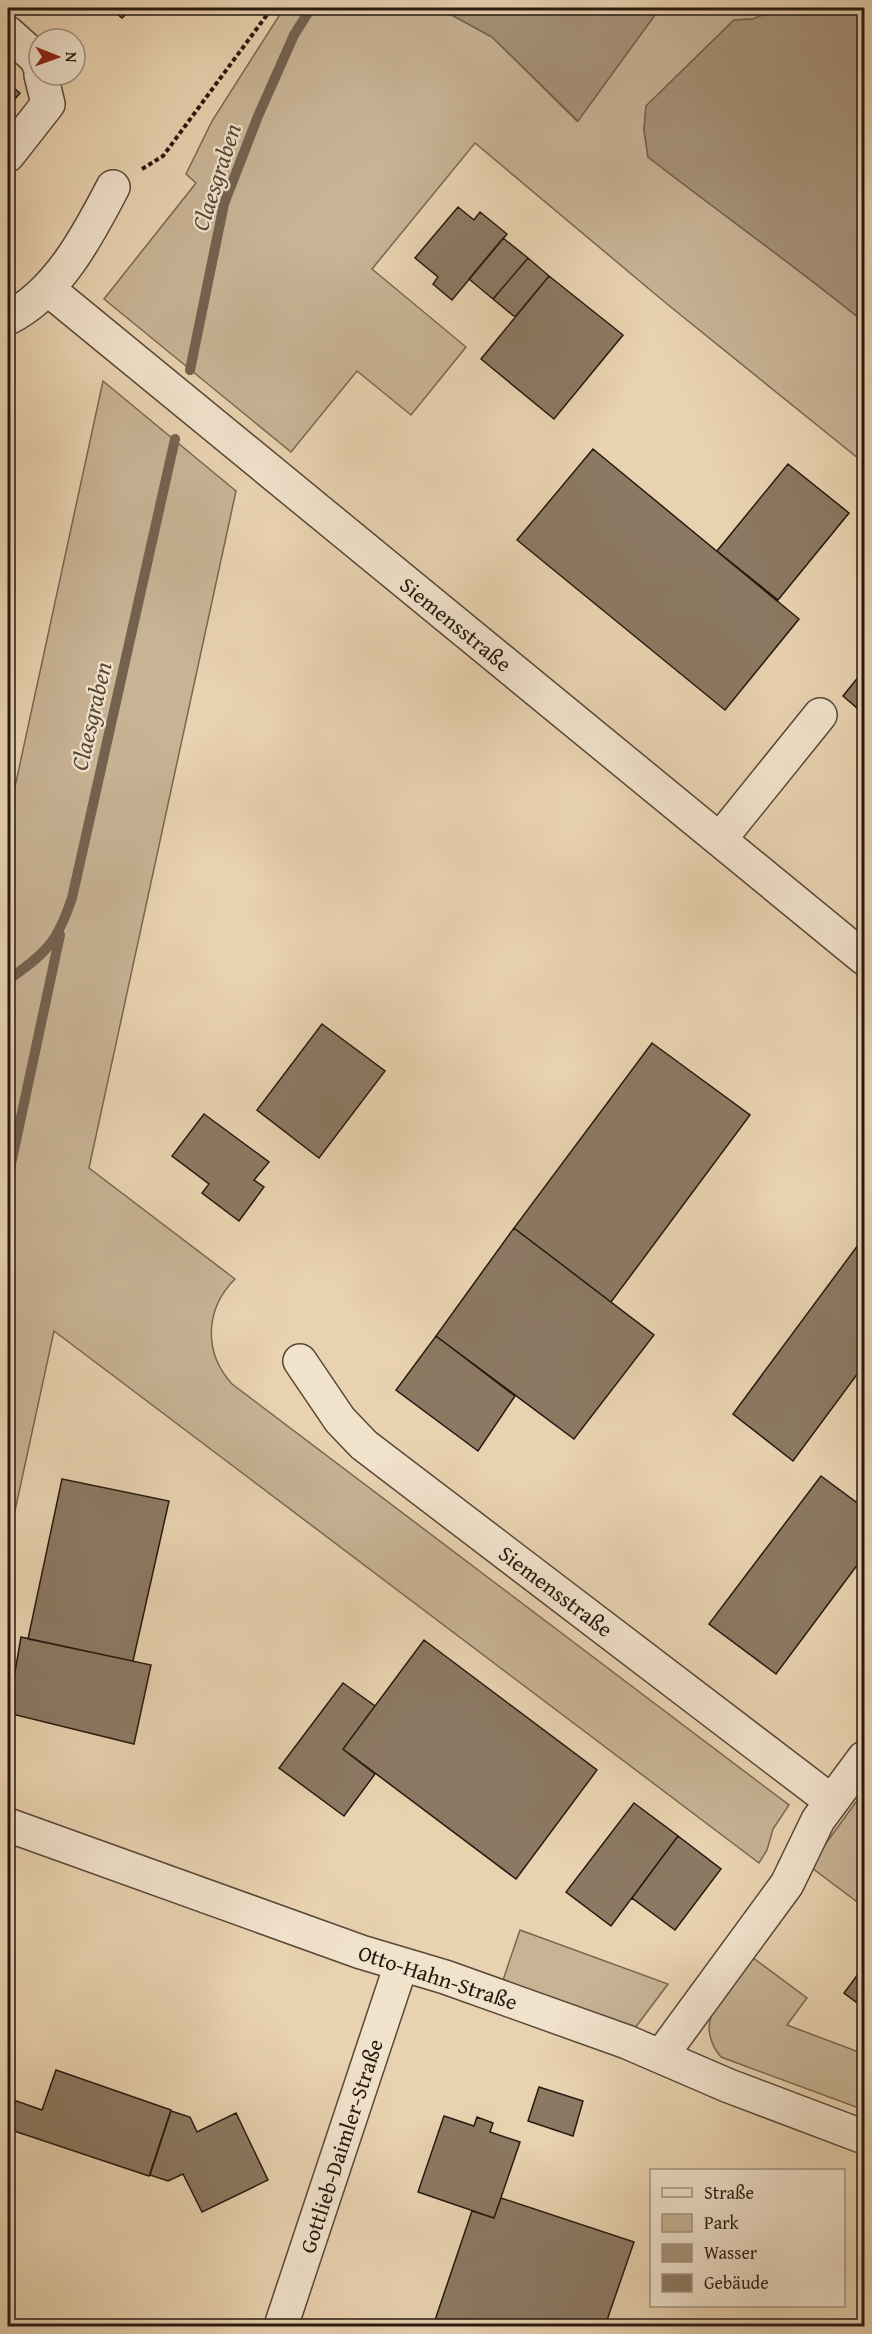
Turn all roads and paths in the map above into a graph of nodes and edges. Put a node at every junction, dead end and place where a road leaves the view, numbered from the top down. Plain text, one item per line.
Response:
1 (273, 8) edge
2 (8, 33) edge
3 (27, 50) edge
4 (44, 87) edge
5 (8, 155) edge
6 (113, 187) joint
7 (48, 289) junction
8 (8, 318) edge
9 (820, 715) dead end
10 (720, 839) junction
11 (864, 958) edge
12 (300, 1361) dead end
13 (864, 1758) edge
14 (831, 1801) junction
15 (8, 1825) edge
16 (401, 1965) junction
17 (661, 2056) junction
18 (864, 2137) edge
19 (281, 2326) edge

1 - 6 path
2 - 3 street
4 - 5 street
6 - 7 street
7 - 8 street
7 - 10 street, Siemensstraße
9 - 10 street
10 - 11 street, Siemensstraße
12 - 14 street, Siemensstraße
13 - 14 street
14 - 17 street
15 - 16 street, Otto-Hahn-Straße
16 - 17 street, Otto-Hahn-Straße
16 - 19 street, Gottlieb-Daimler-Straße
17 - 18 street, Otto-Hahn-Straße

